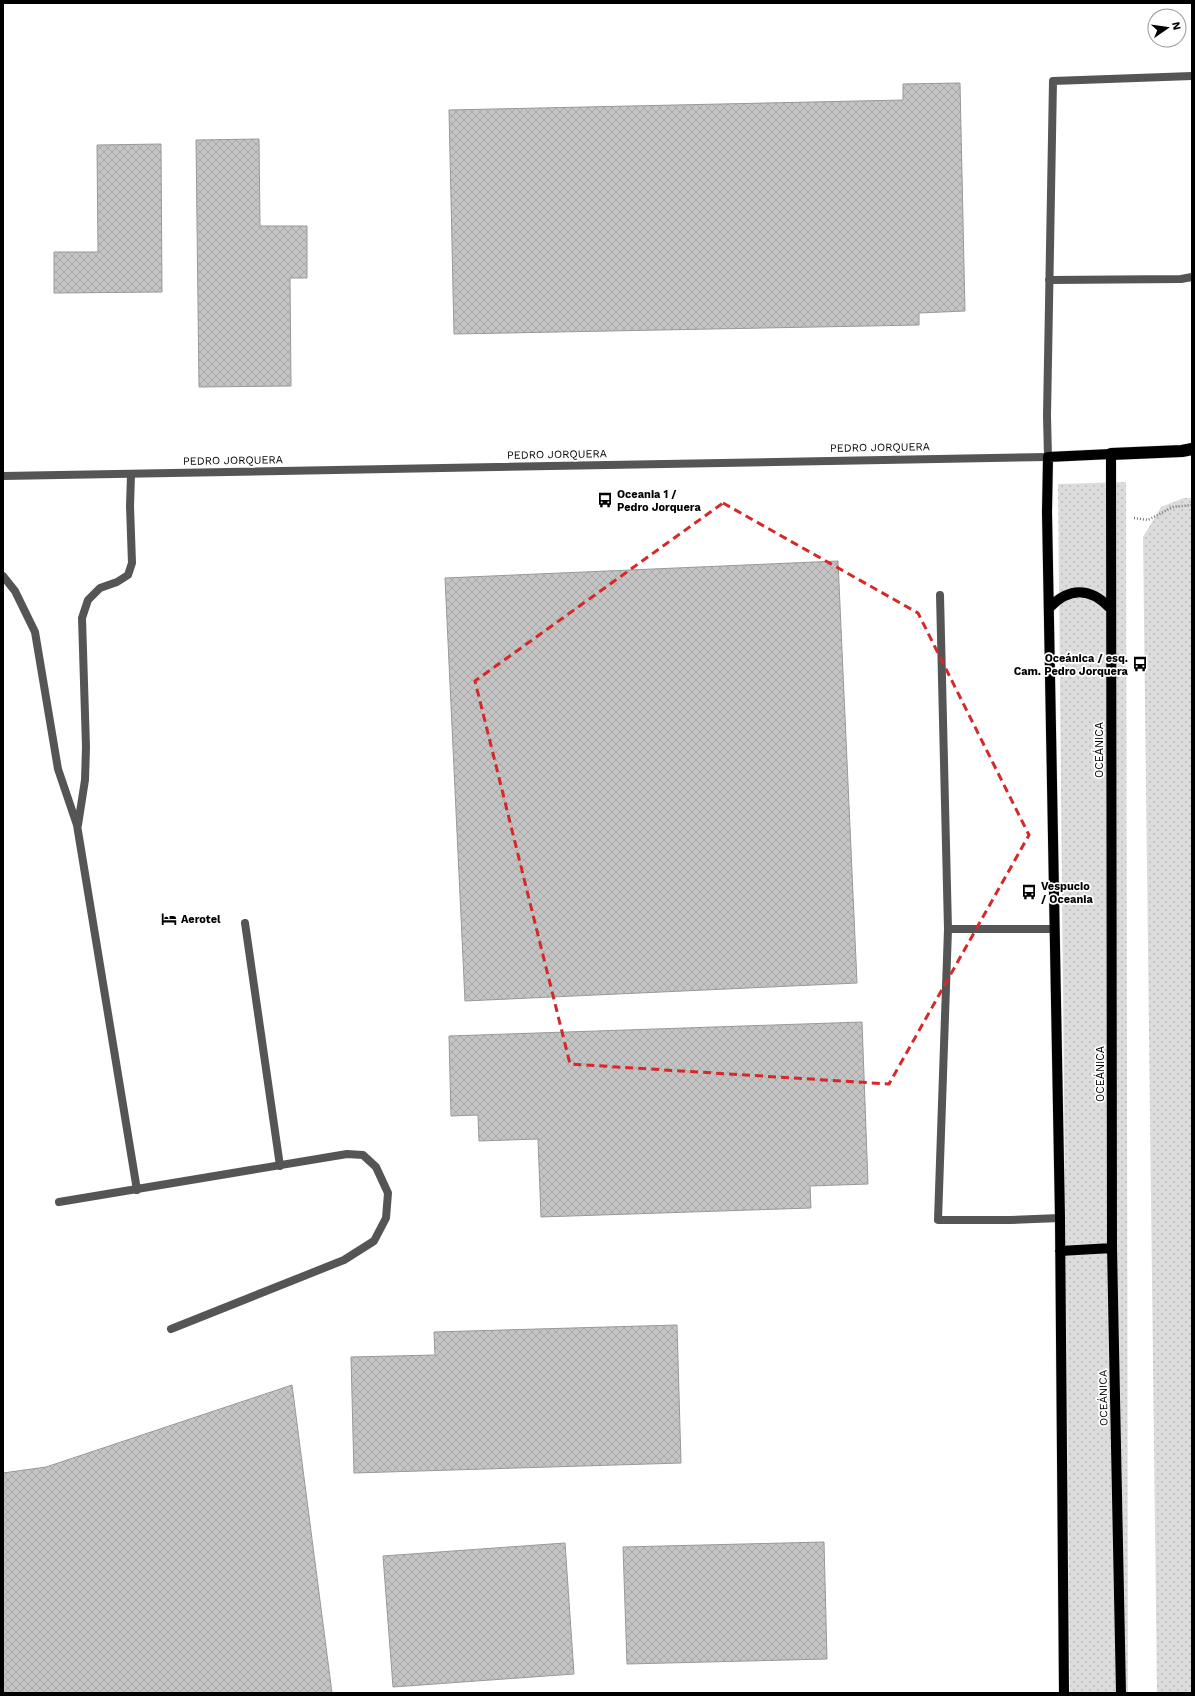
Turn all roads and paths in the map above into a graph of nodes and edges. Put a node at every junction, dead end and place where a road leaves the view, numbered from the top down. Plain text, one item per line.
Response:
1 (1192, 76) edge
2 (1192, 277) edge
3 (1049, 280) junction
4 (1189, 451) edge
5 (1111, 454) junction
6 (1048, 457) junction
7 (131, 474) junction
8 (3, 476) edge
9 (1192, 505) edge
10 (1110, 514) junction
11 (3, 576) edge
12 (940, 595) dead end
13 (1049, 608) junction
14 (1110, 608) junction
15 (77, 825) junction
16 (245, 923) dead end
17 (948, 929) junction
18 (1055, 929) junction
19 (280, 1166) junction
20 (137, 1190) junction
21 (59, 1202) dead end
22 (1060, 1218) junction
23 (1112, 1248) junction
24 (1060, 1251) junction
25 (171, 1329) dead end
26 (1064, 1693) edge
27 (1121, 1693) edge

1 - 3 street
2 - 3 street
3 - 6 street
4 - 5 highway
5 - 6 main road, PEDRO JORQUERA
5 - 10 main road, OCEÁNICA
6 - 7 street, PEDRO JORQUERA
6 - 13 main road
7 - 8 street, PEDRO JORQUERA
7 - 15 street
9 - 10 path
10 - 14 main road, OCEÁNICA
11 - 15 street
12 - 17 street
13 - 14 main road
13 - 18 main road
14 - 23 main road, OCEÁNICA
15 - 20 street
16 - 19 street
17 - 18 street
17 - 22 street
18 - 22 main road
19 - 20 street
19 - 25 street
20 - 21 street
22 - 24 main road
23 - 24 main road
23 - 27 main road, OCEÁNICA
24 - 26 main road

